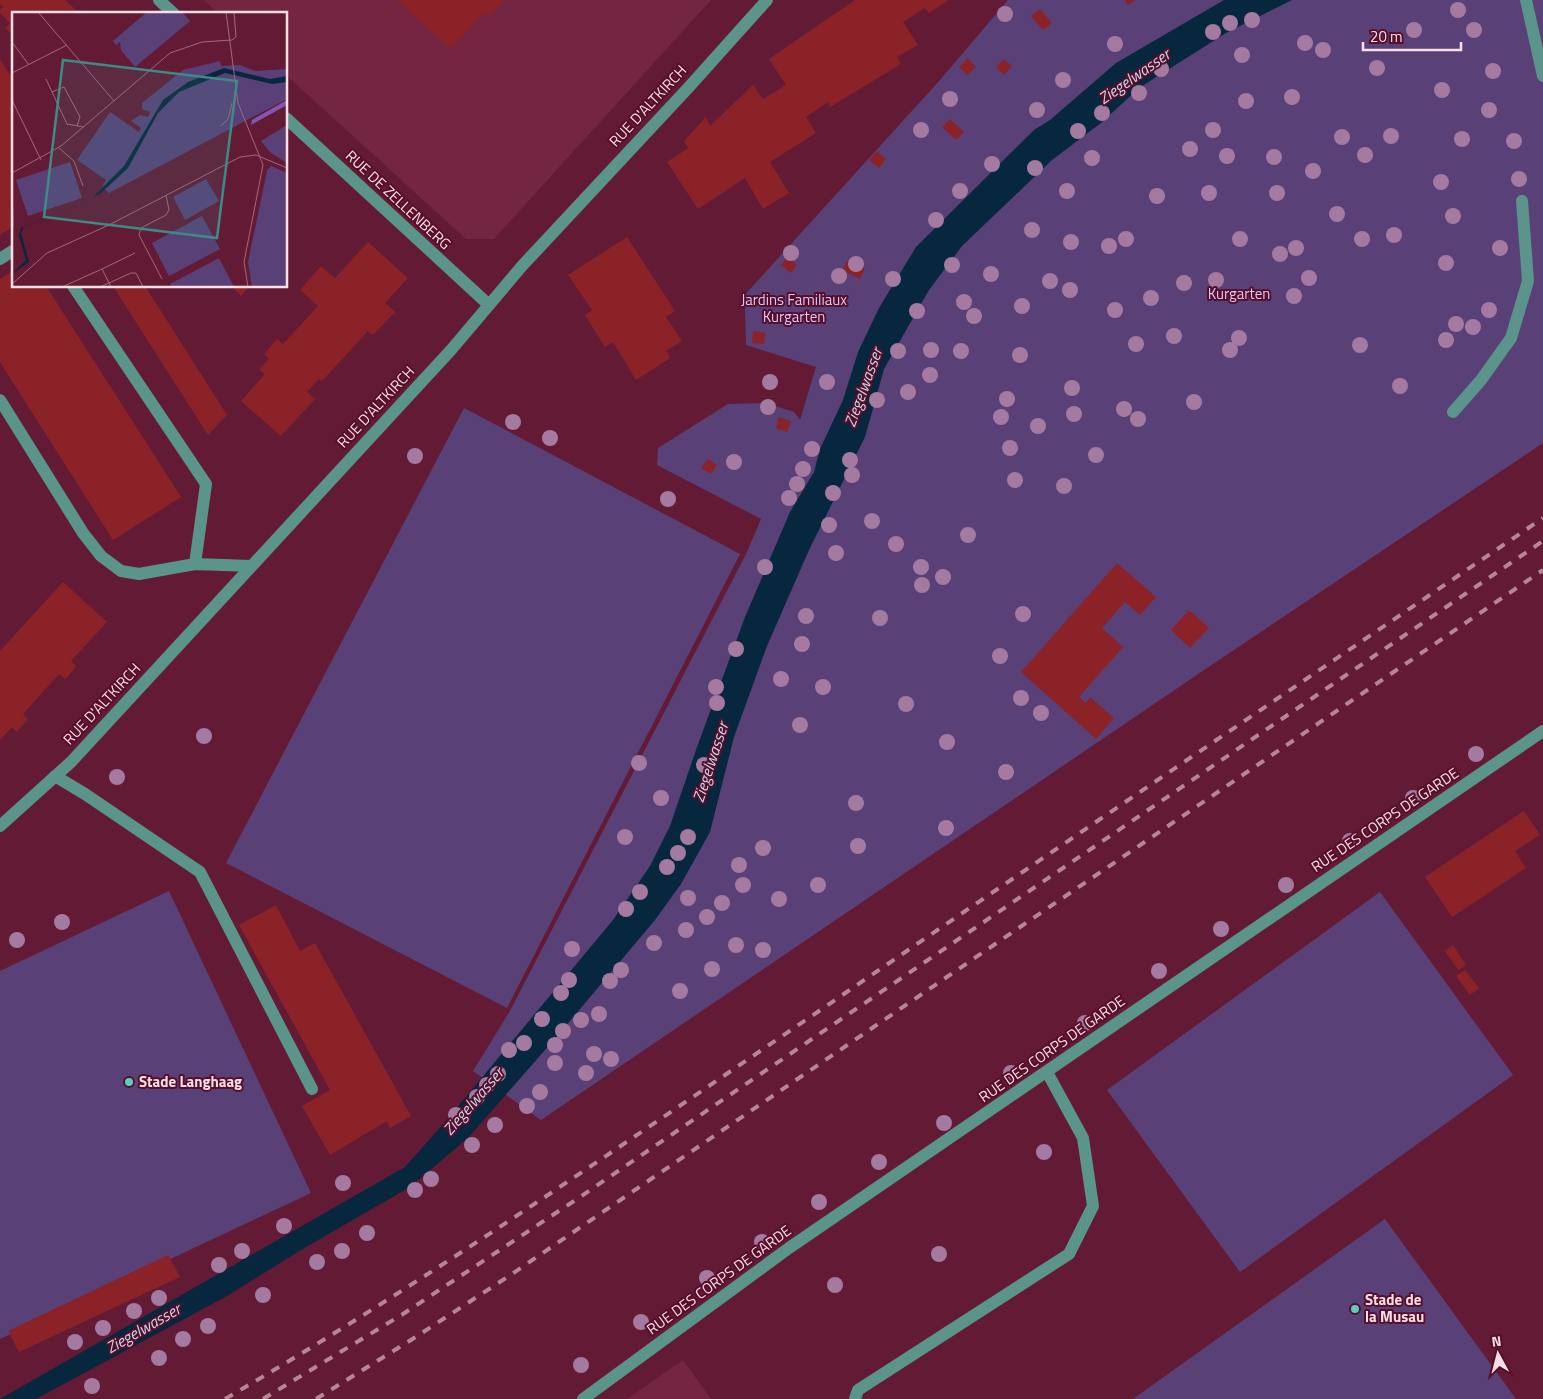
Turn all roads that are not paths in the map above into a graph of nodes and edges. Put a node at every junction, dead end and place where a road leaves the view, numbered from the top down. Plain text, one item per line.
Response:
1 (159, 0) edge
2 (767, 0) edge
3 (1526, 0) edge
4 (172, 12) edge
5 (1543, 76) edge
6 (288, 120) edge
7 (1522, 201) dead end
8 (12, 251) edge
9 (0, 259) edge
10 (74, 288) edge
11 (489, 305) junction
12 (0, 400) edge
13 (1453, 412) dead end
14 (195, 564) junction
15 (251, 566) junction
16 (1543, 731) edge
17 (55, 776) junction
18 (0, 826) edge
19 (1047, 1072) junction
20 (312, 1089) dead end
21 (583, 1399) edge
22 (855, 1399) edge

1 - 4 street
2 - 11 street, RUE D'ALTKIRCH
3 - 5 street
6 - 11 street, RUE DE ZELLENBERG
7 - 13 street
8 - 9 street
10 - 14 street
11 - 15 street, RUE D'ALTKIRCH
12 - 14 street
14 - 15 street
15 - 17 street, RUE D'ALTKIRCH
16 - 19 street, RUE DES CORPS DE GARDE
17 - 18 street, RUE D'ALTKIRCH
17 - 20 street
19 - 21 street, RUE DES CORPS DE GARDE
19 - 22 street

